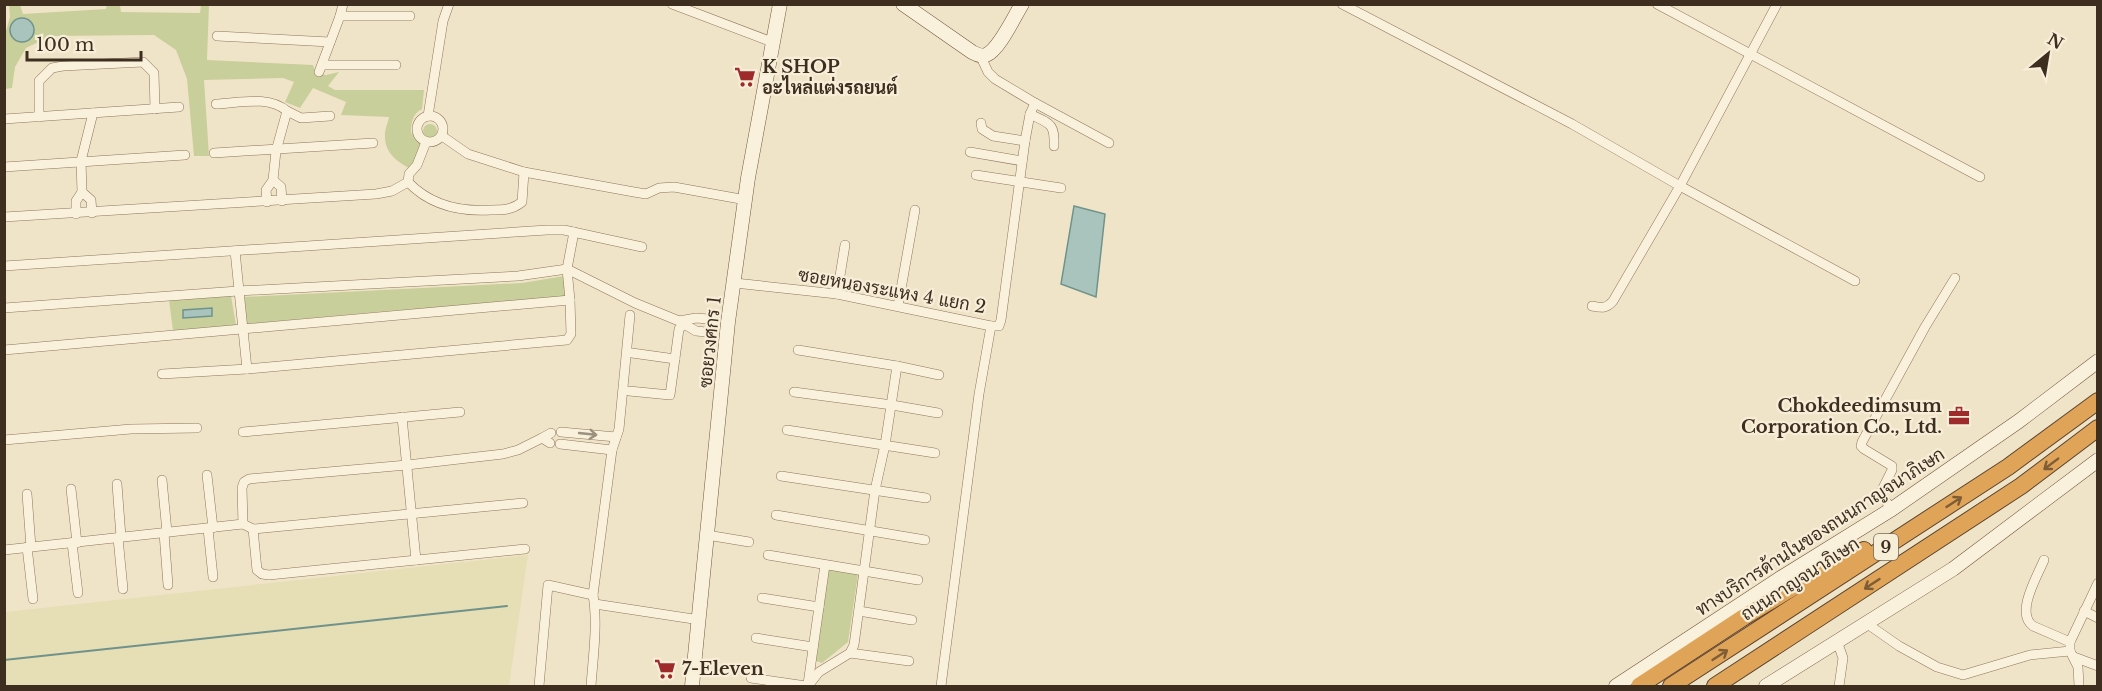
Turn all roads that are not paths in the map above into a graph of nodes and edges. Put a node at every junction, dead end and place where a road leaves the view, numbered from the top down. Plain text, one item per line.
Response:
1 (343, 4) edge
2 (449, 4) edge
3 (672, 4) edge
4 (780, 4) edge
5 (903, 4) edge
6 (1022, 4) edge
7 (1342, 4) edge
8 (1657, 4) edge
9 (1777, 4) edge
10 (340, 16) junction
11 (410, 16) dead end
12 (217, 36) dead end
13 (330, 42) junction
14 (772, 42) junction
15 (980, 55) junction
16 (1749, 55) junction
17 (396, 65) dead end
18 (1035, 103) junction
19 (216, 104) dead end
20 (179, 108) dead end
21 (155, 109) junction
22 (287, 111) junction
23 (93, 113) junction
24 (1030, 114) junction
25 (330, 116) dead end
26 (428, 116) junction
27 (39, 117) junction
28 (4, 119) edge
29 (981, 123) dead end
30 (442, 136) junction
31 (1025, 141) junction
32 (426, 142) junction
33 (373, 143) dead end
34 (1109, 143) dead end
35 (1054, 146) dead end
36 (276, 151) junction
37 (970, 152) dead end
38 (214, 153) dead end
39 (186, 155) dead end
40 (81, 161) junction
41 (1022, 161) junction
42 (4, 167) edge
43 (524, 172) junction
44 (976, 175) dead end
45 (1980, 177) dead end
46 (273, 180) junction
47 (1020, 180) junction
48 (408, 182) junction
49 (1680, 186) junction
50 (1061, 188) dead end
51 (82, 192) junction
52 (746, 200) junction
53 (282, 201) junction
54 (267, 202) junction
55 (915, 210) dead end
56 (92, 213) junction
57 (76, 214) junction
58 (4, 217) edge
59 (574, 232) junction
60 (846, 244) dead end
61 (642, 247) dead end
62 (235, 251) junction
63 (4, 266) edge
64 (567, 270) junction
65 (1955, 278) dead end
66 (1855, 281) dead end
67 (735, 283) junction
68 (238, 291) junction
69 (837, 294) junction
70 (570, 300) junction
71 (898, 306) junction
72 (1592, 306) dead end
73 (4, 308) edge
74 (630, 315) dead end
75 (682, 322) junction
76 (720, 324) junction
77 (991, 326) junction
78 (243, 330) junction
79 (4, 350) edge
80 (798, 350) dead end
81 (632, 353) dead end
82 (675, 359) junction
83 (2097, 361) edge
84 (897, 366) junction
85 (247, 369) junction
86 (162, 374) dead end
87 (939, 375) dead end
88 (629, 391) dead end
89 (794, 392) dead end
90 (2097, 401) edge
91 (892, 405) junction
92 (460, 412) dead end
93 (938, 413) dead end
94 (402, 417) junction
95 (197, 428) dead end
96 (2097, 428) edge
97 (787, 430) dead end
98 (243, 432) dead end
99 (616, 437) junction
100 (553, 438) junction
101 (4, 440) edge
102 (885, 445) junction
103 (612, 450) junction
104 (935, 453) dead end
105 (2097, 460) edge
106 (407, 465) junction
107 (207, 475) dead end
108 (781, 476) dead end
109 (162, 480) dead end
110 (117, 484) dead end
111 (71, 489) dead end
112 (876, 490) junction
113 (27, 494) dead end
114 (926, 498) dead end
115 (523, 503) dead end
116 (1892, 509) junction
117 (413, 514) junction
118 (776, 515) dead end
119 (243, 524) junction
120 (1920, 525) junction
121 (210, 528) junction
122 (253, 529) junction
123 (870, 530) junction
124 (165, 533) junction
125 (707, 534) junction
126 (119, 538) junction
127 (925, 540) dead end
128 (749, 542) dead end
129 (75, 543) junction
130 (29, 547) junction
131 (525, 549) dead end
132 (4, 550) edge
133 (768, 555) dead end
134 (416, 560) junction
135 (2044, 560) dead end
136 (825, 564) junction
137 (864, 571) junction
138 (213, 577) dead end
139 (918, 580) dead end
140 (2097, 583) edge
141 (168, 585) dead end
142 (123, 589) dead end
143 (78, 593) dead end
144 (762, 598) dead end
145 (33, 599) dead end
146 (594, 599) junction
147 (819, 607) junction
148 (859, 611) junction
149 (2084, 611) junction
150 (2097, 618) edge
151 (700, 620) junction
152 (912, 620) dead end
153 (1866, 622) junction
154 (756, 638) dead end
155 (1837, 641) junction
156 (813, 647) junction
157 (2072, 650) junction
158 (850, 653) junction
159 (909, 661) dead end
160 (2097, 666) edge
161 (750, 678) dead end
162 (539, 687) edge
163 (591, 687) edge
164 (692, 687) edge
165 (808, 687) edge
166 (940, 687) edge
167 (1617, 687) edge
168 (1639, 687) edge
169 (1671, 687) edge
170 (1715, 687) edge
171 (1766, 687) edge
172 (1839, 687) edge
173 (2079, 687) edge

1 - 10 street
2 - 26 street
3 - 14 street
4 - 14 main road, ซอยวงศกร 1
5 - 15 main road
6 - 15 main road
7 - 49 street
8 - 16 street
9 - 16 street
10 - 11 street
10 - 13 street
12 - 13 street
13 - 17 street
14 - 52 main road, ซอยวงศกร 1
15 - 18 street
16 - 45 street
16 - 49 street
18 - 24 street, ซอยหนองระแหง 4 แยก 2
18 - 34 street
19 - 22 street
20 - 21 street
21 - 23 street
21 - 27 street
22 - 25 street
22 - 36 street
23 - 27 street
23 - 40 street
24 - 31 street, ซอยหนองระแหง 4 แยก 2
24 - 35 street
26 - 30 street
26 - 32 street
27 - 28 street
29 - 31 street
30 - 32 street
30 - 43 street
31 - 41 street, ซอยหนองระแหง 4 แยก 2
32 - 48 street
33 - 36 street
36 - 38 street
36 - 46 street
37 - 41 street
39 - 40 street
40 - 42 street
40 - 51 street
41 - 47 street, ซอยหนองระแหง 4 แยก 2
43 - 48 street
43 - 52 street
44 - 47 street
46 - 53 street
46 - 54 street
47 - 50 street
47 - 77 street, ซอยหนองระแหง 4 แยก 2
48 - 53 street
49 - 66 street
49 - 72 street
51 - 56 street
51 - 57 street
52 - 67 main road, ซอยวงศกร 1
53 - 54 street
54 - 56 street
55 - 71 street
56 - 57 street
57 - 58 street
59 - 61 street
59 - 62 street
59 - 64 street
60 - 69 street
62 - 63 street
62 - 68 street
64 - 68 street
64 - 70 street
64 - 75 street
65 - 116 street
67 - 69 street, ซอยหนองระแหง 4 แยก 2
67 - 76 main road, ซอยวงศกร 1
68 - 73 street
68 - 78 street
69 - 71 street, ซอยหนองระแหง 4 แยก 2
70 - 78 street
70 - 85 street
71 - 77 street, ซอยหนองระแหง 4 แยก 2
74 - 99 street
75 - 76 street
75 - 76 street
75 - 82 street
76 - 125 main road, ซอยวงศกร 1
77 - 166 street
78 - 79 street
78 - 85 street
80 - 84 street
81 - 82 street
82 - 88 street
83 - 116 main road, ทางบริการด้านในของถนนกาญจนาภิเษก
84 - 87 street
84 - 91 street
85 - 86 street
89 - 91 street
120 -> 90 highway, ถนนกาญจนาภิเษก / 9
91 - 93 street
91 - 102 street
92 - 94 street
94 - 98 street
94 - 106 street
95 - 101 street
96 -> 170 highway, 9
97 - 102 street
100 -> 99 street
99 - 103 street
100 - 103 street
100 - 106 street
102 - 104 street
102 - 112 street
103 - 146 street
105 - 153 main road
106 - 117 street
106 - 119 street
107 - 121 street
108 - 112 street
109 - 124 street
110 - 126 street
111 - 129 street
112 - 114 street
112 - 123 street
113 - 130 street
115 - 117 street
116 - 167 main road, ทางบริการด้านในของถนนกาญจนาภิเษก
117 - 122 street
117 - 134 street
118 - 123 street
119 - 121 street
119 - 122 street
120 - 168 highway
169 -> 120 highway, ถนนกาญจนาภิเษก / 9
121 - 124 street
121 - 138 street
122 - 134 street
123 - 127 street
123 - 137 street
124 - 126 street
124 - 141 street
125 - 128 street
125 - 151 main road, ซอยวงศกร 1
126 - 129 street
126 - 142 street
129 - 130 street
129 - 143 street
130 - 132 street
130 - 145 street
131 - 134 street
133 - 136 street
135 - 157 street
136 - 137 street
136 - 147 street
137 - 139 street
137 - 148 street
140 - 149 street
144 - 147 street
146 - 151 street
146 - 162 street
146 - 163 street
147 - 156 street
148 - 152 street
148 - 158 street
149 - 150 street
149 - 157 street
151 - 164 main road, ซอยวงศกร 1
153 - 155 main road
153 - 157 street
154 - 156 street
155 - 171 main road
155 - 172 street
156 - 165 street
157 - 160 street
157 - 173 street
158 - 159 street
158 - 165 street
161 - 165 street

